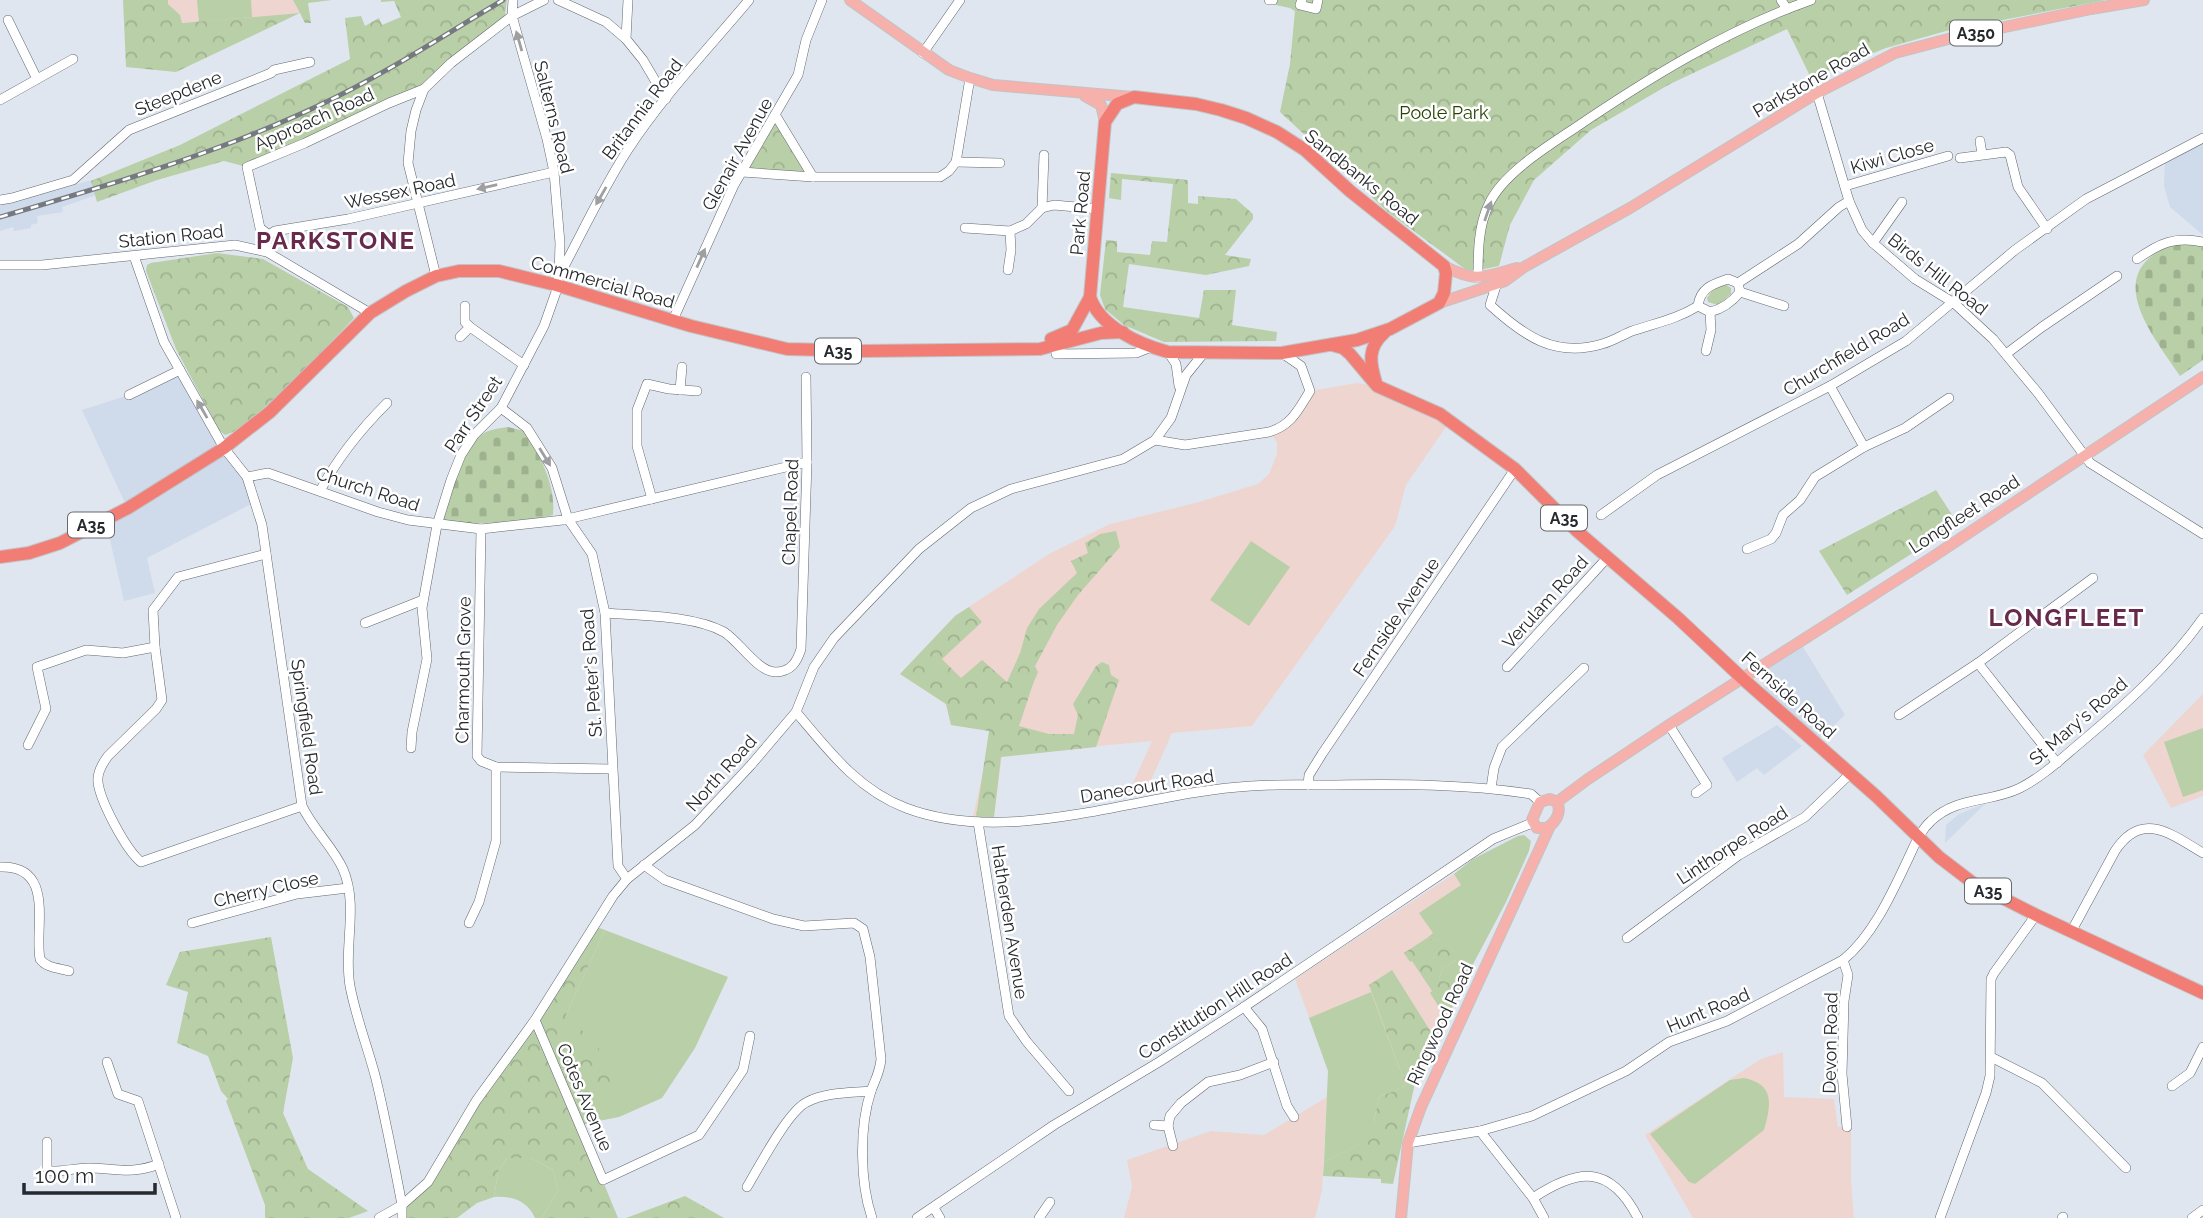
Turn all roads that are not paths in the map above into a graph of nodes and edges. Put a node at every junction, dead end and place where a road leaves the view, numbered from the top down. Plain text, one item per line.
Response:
1 (513, 0) edge
2 (544, 0) edge
3 (558, 0) edge
4 (628, 0) edge
5 (749, 0) edge
6 (822, 0) edge
7 (850, 0) edge
8 (960, 0) edge
9 (1302, 0) edge
10 (1318, 0) edge
11 (1781, 0) edge
12 (1811, 0) edge
13 (2144, 0) edge
14 (1787, 9) junction
15 (512, 16) junction
16 (8, 20) dead end
17 (626, 39) junction
18 (923, 53) junction
19 (73, 59) dead end
20 (310, 62) dead end
21 (970, 78) junction
22 (37, 79) junction
23 (424, 89) junction
24 (1075, 92) junction
25 (1817, 93) junction
26 (1134, 97) junction
27 (666, 99) junction
28 (0, 100) edge
29 (776, 116) junction
30 (1105, 122) junction
31 (2203, 138) edge
32 (1980, 141) dead end
33 (1982, 154) junction
34 (1044, 155) dead end
35 (1948, 156) dead end
36 (1961, 158) dead end
37 (956, 162) junction
38 (1000, 163) dead end
39 (554, 172) junction
40 (742, 172) junction
41 (813, 177) junction
42 (1846, 186) junction
43 (0, 200) edge
44 (1849, 201) junction
45 (1902, 202) dead end
46 (417, 203) junction
47 (1042, 208) junction
48 (1098, 209) junction
49 (965, 228) dead end
50 (2047, 229) junction
51 (1010, 231) junction
52 (270, 235) junction
53 (2203, 242) edge
54 (560, 243) junction
55 (1873, 243) junction
56 (575, 246) junction
57 (265, 251) junction
58 (134, 256) junction
59 (2137, 260) dead end
60 (0, 265) edge
61 (1444, 266) junction
62 (1524, 267) junction
63 (1009, 270) dead end
64 (436, 276) junction
65 (2117, 276) dead end
66 (1478, 278) junction
67 (558, 280) junction
68 (1496, 286) junction
69 (1739, 287) junction
70 (1090, 297) junction
71 (1438, 303) junction
72 (1954, 303) junction
73 (465, 306) dead end
74 (1698, 306) junction
75 (1783, 306) dead end
76 (1710, 312) junction
77 (370, 313) junction
78 (673, 320) junction
79 (470, 327) junction
80 (1390, 329) junction
81 (1123, 332) junction
82 (460, 337) dead end
83 (1332, 345) junction
84 (1151, 347) junction
85 (1032, 349) junction
86 (1706, 351) dead end
87 (1168, 352) junction
88 (1282, 353) junction
89 (1056, 354) dead end
90 (1203, 354) junction
91 (2006, 354) junction
92 (524, 365) junction
93 (682, 367) dead end
94 (180, 370) junction
95 (806, 377) dead end
96 (2203, 377) edge
97 (1377, 386) junction
98 (1830, 386) junction
99 (680, 390) junction
100 (697, 391) dead end
101 (1180, 392) junction
102 (129, 395) dead end
103 (1949, 398) dead end
104 (387, 403) dead end
105 (501, 408) junction
106 (1155, 440) junction
107 (1864, 447) junction
108 (224, 448) junction
109 (2083, 456) junction
110 (807, 462) junction
111 (1515, 469) junction
112 (247, 477) junction
113 (320, 491) junction
114 (652, 499) junction
115 (1771, 511) dead end
116 (1601, 515) dead end
117 (1783, 515) junction
118 (568, 519) junction
119 (438, 525) junction
120 (481, 529) junction
121 (2203, 534) edge
122 (1747, 549) dead end
123 (266, 554) junction
124 (0, 557) edge
125 (1606, 558) junction
126 (2093, 578) dead end
127 (423, 600) junction
128 (605, 614) junction
129 (2203, 618) edge
130 (365, 623) dead end
131 (155, 647) junction
132 (32, 656) dead end
133 (1978, 663) junction
134 (37, 667) junction
135 (1507, 667) dead end
136 (1584, 667) dead end
137 (1743, 679) junction
138 (796, 712) junction
139 (1899, 715) dead end
140 (1669, 725) junction
141 (28, 745) dead end
142 (411, 748) dead end
143 (2057, 763) junction
144 (496, 767) junction
145 (612, 769) junction
146 (1851, 773) junction
147 (1308, 785) junction
148 (1491, 788) junction
149 (1696, 793) dead end
150 (1540, 802) junction
151 (1557, 802) junction
152 (302, 806) junction
153 (978, 822) junction
154 (1532, 823) junction
155 (1550, 825) junction
156 (1918, 837) junction
157 (2202, 851) edge
158 (1538, 853) junction
159 (644, 864) junction
160 (0, 867) edge
161 (627, 879) junction
162 (348, 888) junction
163 (2036, 915) junction
164 (192, 923) dead end
165 (469, 923) dead end
166 (2071, 932) junction
167 (1627, 939) dead end
168 (1843, 960) junction
169 (69, 971) dead end
170 (2203, 993) edge
171 (1244, 1007) junction
172 (535, 1020) junction
173 (750, 1036) dead end
174 (2203, 1047) edge
175 (1991, 1057) junction
176 (107, 1062) dead end
177 (1274, 1062) junction
178 (2172, 1086) dead end
179 (871, 1091) junction
180 (1069, 1091) dead end
181 (1294, 1117) dead end
182 (1154, 1125) dead end
183 (1168, 1126) junction
184 (1847, 1128) dead end
185 (1480, 1131) junction
186 (47, 1142) dead end
187 (1409, 1143) junction
188 (1173, 1146) dead end
189 (159, 1164) junction
190 (2126, 1168) dead end
191 (747, 1187) dead end
192 (1533, 1198) junction
193 (1050, 1202) dead end
194 (402, 1205) junction
195 (934, 1208) junction
196 (2203, 1210) edge
197 (176, 1218) edge
198 (379, 1218) edge
199 (402, 1218) edge
200 (872, 1218) edge
201 (917, 1218) edge
202 (940, 1218) edge
203 (1039, 1218) edge
204 (1401, 1218) edge
205 (1544, 1218) edge
206 (1638, 1218) edge
207 (1940, 1218) edge
208 (2192, 1218) edge

1 - 15 street, Salterns Road
2 - 15 street
3 - 17 street
4 - 17 street
5 - 27 street, Britannia Road
6 - 29 street, Glenair Avenue
7 - 18 main road, Sandbanks Road
8 - 18 street
9 - 10 street
11 - 14 street
12 - 14 street
13 - 25 main road, Parkstone Road / A350
66 -> 14 street
15 - 23 street
39 -> 15 street, Salterns Road
16 - 22 street
17 - 27 street
18 - 21 main road, Sandbanks Road
19 - 22 street
20 - 43 street, Steepdene
21 - 24 main road, Sandbanks Road
21 - 37 street
22 - 28 street
23 - 46 street
23 - 52 street, Approach Road
24 - 26 main road, Sandbanks Road
24 - 30 main road, Sandbanks Road
25 - 42 street, Birds Hill Road
25 - 62 main road, Parkstone Road / A350
26 - 30 highway
26 - 61 highway, Sandbanks Road
27 -> 56 street, Britannia Road
29 - 40 street, Glenair Avenue
29 - 41 street
30 - 48 highway, Park Road / A35
31 - 50 street, Churchfield Road
32 - 33 street
33 - 36 street
33 - 50 street
34 - 47 street
35 - 42 street, Kiwi Close
37 - 38 street
37 - 41 street
39 -> 46 street, Wessex Road
39 - 54 street, Salterns Road
40 - 41 street
78 -> 40 street, Glenair Avenue
42 - 44 street, Birds Hill Road
44 - 55 street, Birds Hill Road
44 - 69 street
45 - 55 street
46 - 52 street, Wessex Road
46 - 64 street
47 - 48 street
47 - 51 street
48 - 70 highway, Park Road / A35
49 - 51 street
50 - 72 street, Churchfield Road
51 - 63 street
52 - 57 street
53 - 59 street
54 - 56 street
54 - 67 street, Salterns Road
55 - 72 street, Birds Hill Road
56 - 67 street, Britannia Road
57 - 58 street, Station Road
57 - 77 street, Station Road
58 - 60 street, Station Road
58 - 94 street
61 - 66 main road
61 - 71 highway
62 - 66 main road, Parkstone Road / A350
62 - 68 main road, Parkstone Road / A350
64 - 67 highway, Commercial Road / A35
64 - 77 highway, Commercial Road / A35
65 - 91 street
67 - 78 highway, Commercial Road / A35
67 - 92 street, Parr Street
68 - 71 main road, Parkstone Road / A350
68 - 74 street
69 - 74 street
69 - 75 street
69 - 76 street
70 - 81 highway
70 - 85 highway, Commercial Road / A35
71 - 80 highway, Parkstone Road
72 - 91 street, Birds Hill Road
72 - 98 street, Churchfield Road
73 - 79 street
74 - 76 street
76 - 86 street
77 - 108 highway, Commercial Road / A35
78 - 85 highway, Commercial Road / A35
79 - 82 street
79 - 92 street
80 - 83 highway, Parkstone Road
80 - 97 highway
81 - 84 highway, Parkstone Road
81 - 85 highway, Commercial Road / A35
83 - 88 highway, Parkstone Road
83 - 97 highway, Fernside Road / A35
84 - 87 highway, Parkstone Road
84 - 89 street
87 - 90 highway, Parkstone Road
87 - 101 street
88 - 90 highway, Parkstone Road
88 - 106 street
90 - 101 street, North Road
91 - 109 street, Birds Hill Road
92 - 105 street, Parr Street
93 - 99 street
94 - 102 street
108 -> 94 street
95 - 110 street, Chapel Road
96 - 109 main road, Longfleet Road
97 - 111 highway, Fernside Road / A35
98 - 107 street
98 - 116 street, Churchfield Road
99 - 100 street
99 - 114 street
101 - 106 street, North Road
103 - 107 street
104 - 113 street
105 -> 118 street, St. Peter's Road
105 - 119 street, Parr Street
106 - 138 street, North Road
107 - 117 street
108 - 112 street
108 - 124 highway, A35
109 - 121 street, Birds Hill Road
109 - 137 main road, Longfleet Road
110 - 114 street, Church Road
110 - 128 street, Chapel Road
111 - 125 highway, Fernside Road / A35
111 - 147 street, Fernside Avenue
112 - 113 street, Church Road
112 - 123 street, Springfield Road
113 - 119 street, Church Road
114 - 118 street, Church Road
115 - 117 street
117 - 122 street
118 - 120 street, Church Road
118 - 128 street, St. Peter's Road
119 - 120 street, Church Road
119 - 127 street, Parr Street
120 - 144 street, Charmouth Grove
123 - 131 street
123 - 152 street, Springfield Road
125 - 135 street, Verulam Road
125 - 137 highway, Fernside Road / A35
126 - 133 street
127 - 130 street
127 - 142 street, Parr Street
128 - 145 street, St. Peter's Road
129 - 143 street, St Mary's Road
131 - 134 street
131 - 152 street
132 - 134 street
133 - 139 street
133 - 143 street
134 - 141 street
136 - 148 street
137 - 140 main road
137 - 146 highway, Fernside Road / A35
138 - 153 street, Danecourt Road
138 - 159 street, North Road
140 - 149 street
140 - 151 main road
143 - 156 street, St Mary's Road
144 - 145 street
144 - 165 street
145 - 161 street, St. Peter's Road
146 - 156 highway, Fernside Road / A35
146 - 167 street, Linthorpe Road
147 - 148 street, Danecourt Road
147 - 153 street, Danecourt Road
148 - 150 street, Danecourt Road
150 - 151 main road
150 - 154 main road
151 - 155 main road
152 - 162 street, Springfield Road
153 - 180 street, Hatherden Avenue
154 - 155 main road
154 - 158 main road
154 - 171 street, Constitution Hill Road
155 - 158 main road, Ringwood Road
156 - 163 highway, Fernside Road / A35
156 - 168 street, Hunt Road
157 - 166 street
158 - 187 main road, Ringwood Road
159 - 161 street, North Road
159 - 179 street
160 - 169 street
161 - 172 street, North Road
162 - 164 street, Cherry Close
162 - 194 street, Springfield Road
163 - 166 highway, Fernside Road / A35
163 - 175 street
166 - 170 highway, Fernside Road / A35
168 - 184 street, Devon Road
168 - 185 street, Hunt Road
171 - 177 street
171 - 195 street, Constitution Hill Road
172 - 173 street, Cotes Avenue
172 - 194 street, North Road
174 - 178 street
175 - 190 street
175 - 207 street
176 - 189 street
177 - 181 street
177 - 183 street
179 - 191 street
179 - 200 street
182 - 183 street
183 - 188 street
185 - 187 street, Hunt Road
185 - 192 street
186 - 189 street
187 - 204 main road, Ringwood Road
189 - 197 street
192 - 205 street
192 - 206 street
193 - 203 street
194 - 198 street, North Road
194 - 199 street, Springfield Road
195 - 201 street, Constitution Hill Road
195 - 202 street
196 - 208 street

